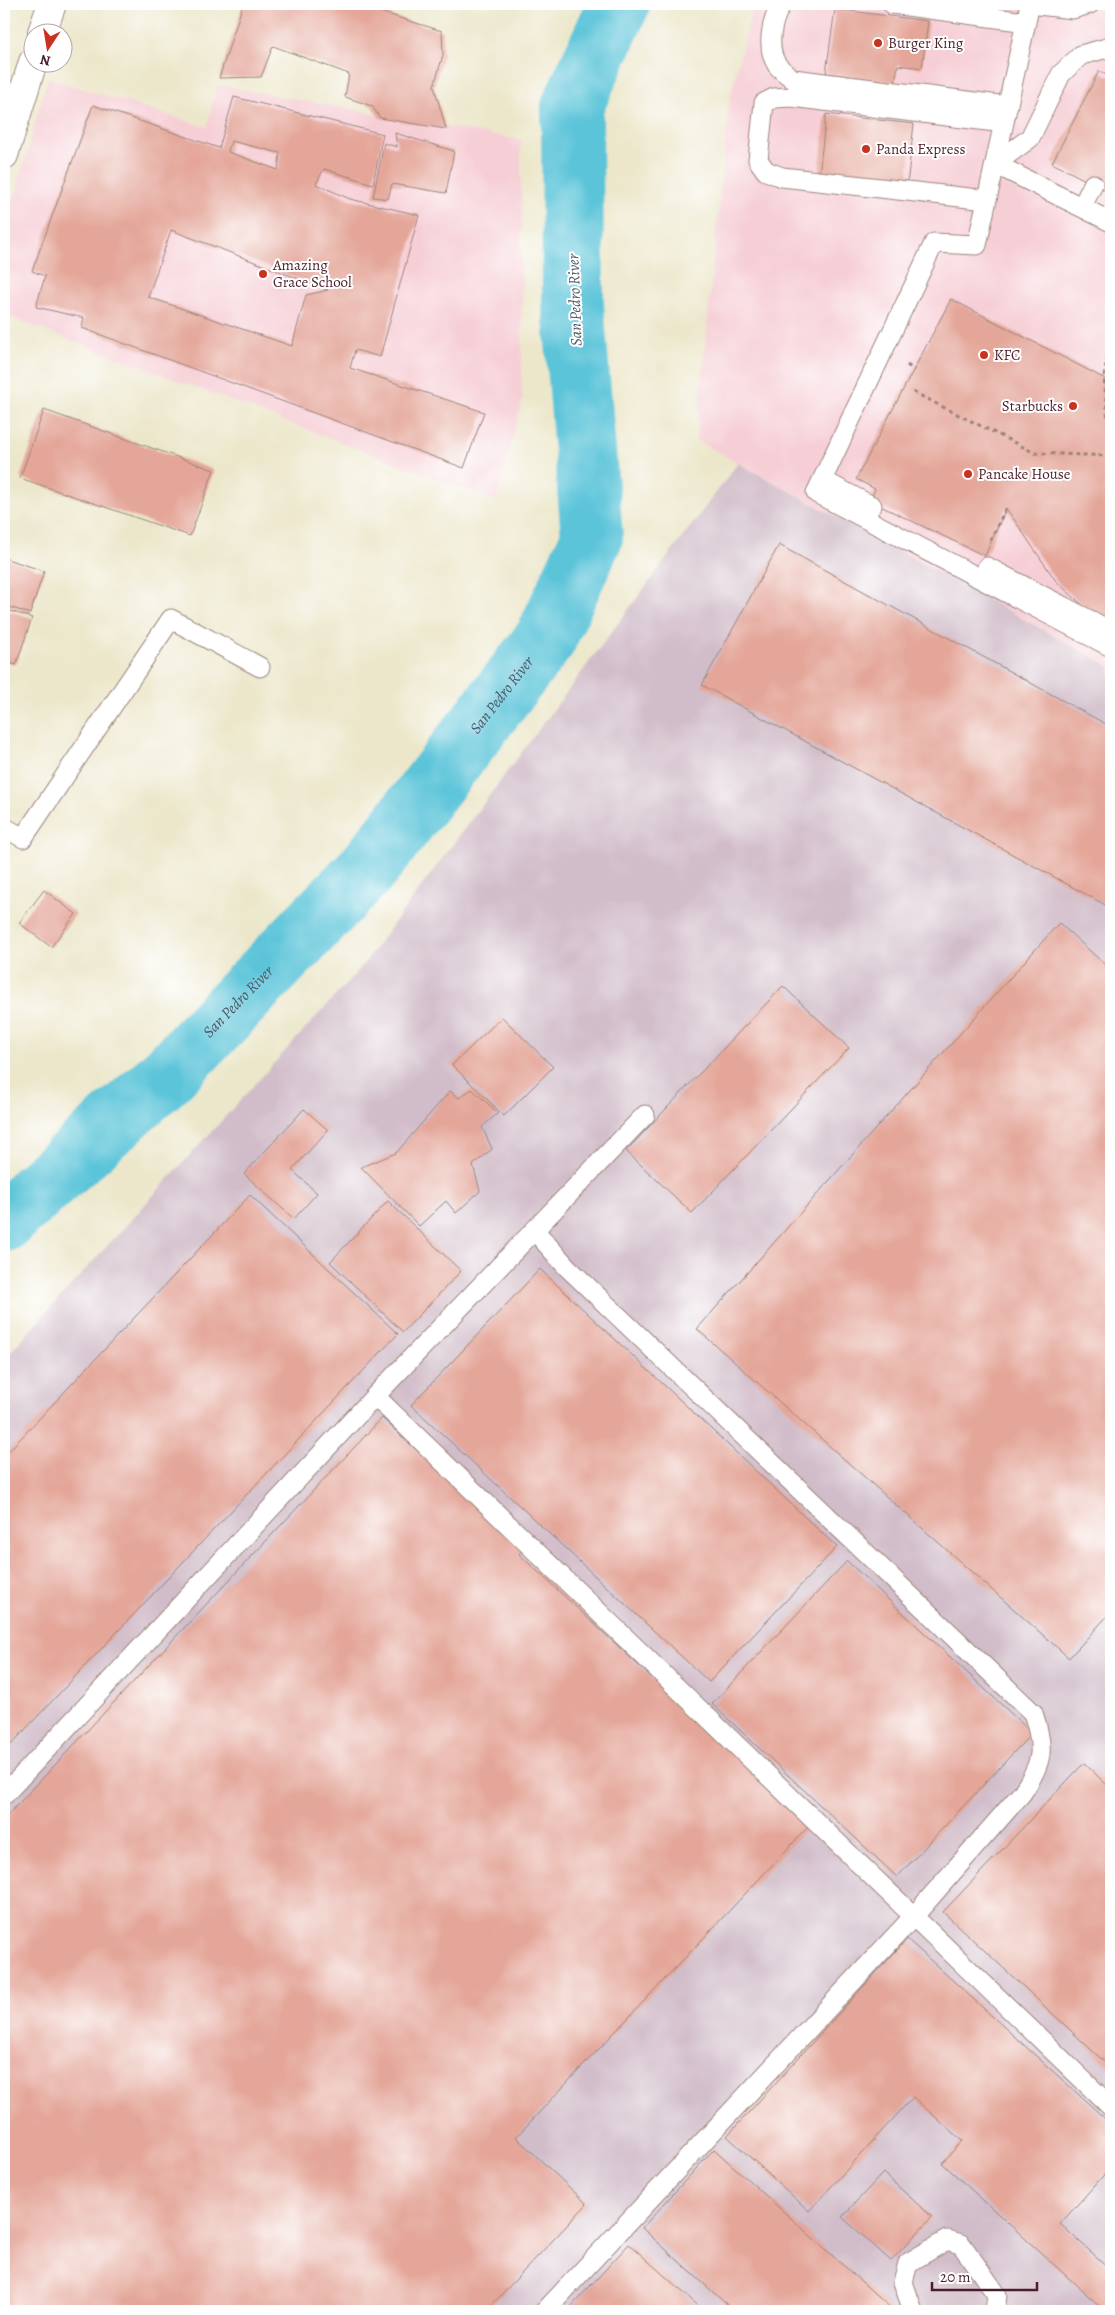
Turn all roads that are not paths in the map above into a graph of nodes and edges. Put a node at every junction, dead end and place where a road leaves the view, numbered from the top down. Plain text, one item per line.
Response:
1 (52, 4) edge
2 (782, 4) edge
3 (892, 4) edge
4 (1090, 4) edge
5 (1028, 10) edge
6 (46, 22) edge
7 (1111, 47) edge
8 (30, 72) edge
9 (1006, 114) junction
10 (4, 154) edge
11 (995, 164) junction
12 (1093, 184) dead end
13 (987, 200) junction
14 (1082, 207) junction
15 (1111, 222) edge
16 (822, 480) junction
17 (1111, 631) edge
18 (1111, 647) edge
19 (260, 667) dead end
20 (4, 827) edge
21 (646, 1115) dead end
22 (534, 1231) junction
23 (375, 1396) junction
24 (4, 1795) edge
25 (913, 1917) junction
26 (1111, 2107) edge
27 (545, 2311) edge
28 (913, 2311) edge
29 (995, 2311) edge

1 - 6 main road
2 - 9 lane
3 - 5 lane
4 - 5 lane
5 - 9 lane
7 - 11 lane
8 - 10 main road
9 - 11 lane
9 - 13 lane
11 - 13 lane
11 - 14 lane
12 - 14 lane
13 - 16 lane
14 - 15 lane
16 - 17 lane
16 - 18 lane
19 - 20 lane
21 - 22 lane
22 - 23 lane
22 - 25 lane
23 - 24 lane
23 - 25 lane
25 - 26 lane
25 - 27 lane
28 - 29 lane

